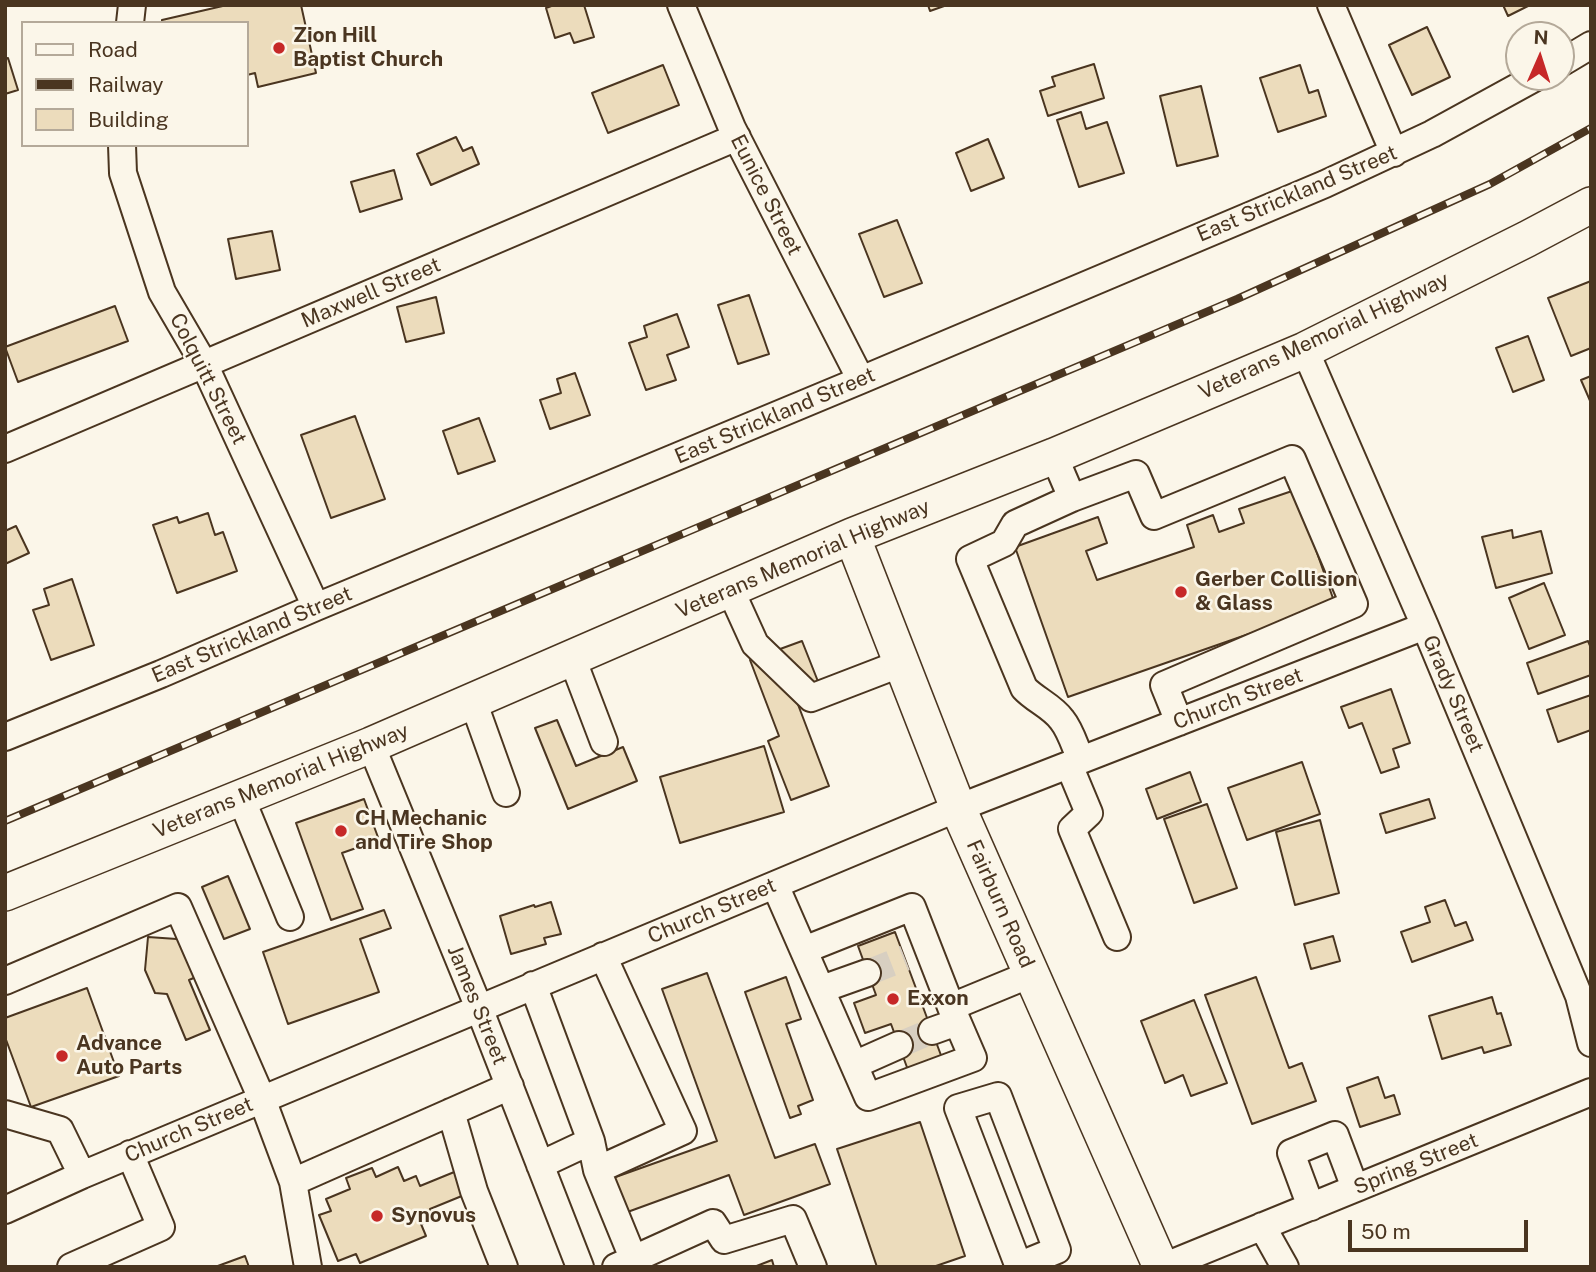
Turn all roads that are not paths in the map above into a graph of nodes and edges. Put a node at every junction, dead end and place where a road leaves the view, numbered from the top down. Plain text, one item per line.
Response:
1 (681, 5) edge
2 (1331, 5) edge
3 (1591, 45) edge
4 (1575, 54) edge
5 (1511, 91) edge
6 (737, 137) junction
7 (122, 147) edge
8 (1394, 153) junction
9 (1591, 205) edge
10 (1305, 350) junction
11 (204, 365) junction
12 (861, 380) junction
13 (5, 449) edge
14 (1054, 456) junction
15 (1072, 498) junction
16 (852, 536) junction
17 (730, 589) junction
18 (316, 607) junction
19 (1425, 626) junction
20 (572, 658) junction
21 (902, 663) junction
22 (473, 701) junction
23 (1179, 722) junction
24 (5, 737) edge
25 (604, 742) dead end
26 (371, 746) junction
27 (1075, 763) junction
28 (506, 793) dead end
29 (241, 798) junction
30 (958, 808) junction
31 (775, 885) junction
32 (5, 893) edge
33 (290, 917) dead end
34 (1117, 937) dead end
35 (804, 950) junction
36 (604, 956) junction
37 (867, 973) tunnel mouth
38 (1031, 974) junction
39 (5, 981) edge
40 (534, 985) junction
41 (821, 989) junction
42 (1585, 994) edge
43 (479, 1008) junction
44 (954, 1014) junction
45 (932, 1031) tunnel mouth
46 (1591, 1043) edge
47 (899, 1045) tunnel mouth
48 (854, 1065) junction
49 (510, 1086) junction
50 (1591, 1092) edge
51 (262, 1099) junction
52 (451, 1112) junction
53 (5, 1114) edge
54 (591, 1141) junction
55 (130, 1154) junction
56 (540, 1165) junction
57 (597, 1170) junction
58 (82, 1174) junction
59 (293, 1182) junction
60 (1355, 1188) junction
61 (1311, 1206) junction
62 (5, 1210) edge
63 (1262, 1226) junction
64 (625, 1263) edge
65 (1018, 1266) edge
66 (71, 1267) edge
67 (308, 1267) edge
68 (504, 1267) edge
69 (580, 1267) edge
70 (813, 1267) edge
71 (1162, 1267) edge
72 (1285, 1267) edge

1 - 6 street, Eunice Street
2 - 8 street
3 - 4 street
5 - 8 street, East Strickland Street
6 - 11 street, Maxwell Street
6 - 12 street, Eunice Street
7 - 11 street, Colquitt Street
8 - 12 street, East Strickland Street
9 - 10 main road, Veterans Memorial Highway
10 - 14 main road, Veterans Memorial Highway
10 - 19 street, Grady Street
11 - 13 street, Maxwell Street
11 - 18 street, Colquitt Street
12 - 18 street, East Strickland Street
14 - 15 street
14 - 16 main road, Veterans Memorial Highway
15 - 23 street
15 - 27 street
16 - 17 main road, Veterans Memorial Highway
16 - 21 main road, Fairburn Road
17 - 20 main road, Veterans Memorial Highway
17 - 21 street
18 - 24 street, East Strickland Street
19 - 23 street, Church Street
19 - 42 street, Grady Street
20 - 22 main road, Veterans Memorial Highway
20 - 25 street
21 - 30 main road, Fairburn Road
22 - 26 main road, Veterans Memorial Highway
22 - 28 street
23 - 27 street, Church Street
26 - 29 main road, Veterans Memorial Highway
26 - 43 street, James Street
27 - 30 street, Church Street
27 - 34 street
29 - 32 main road, Veterans Memorial Highway
29 - 33 street
30 - 31 street, Church Street
30 - 38 main road, Fairburn Road
31 - 35 street
31 - 36 street, Church Street
35 - 41 street
35 - 44 street
36 - 40 street, Church Street
36 - 57 street
37 - 41 street
38 - 44 street
38 - 71 main road, Fairburn Road
39 - 51 street
40 - 43 street, Church Street
40 - 54 street
41 - 48 street
42 - 46 street, Grady Street
43 - 49 street, James Street
43 - 51 street, Church Street
44 - 45 street
44 - 48 street
47 - 48 street
49 - 52 street
49 - 56 street, James Street
50 - 60 street, Spring Street
51 - 55 street, Church Street
51 - 59 street
52 - 59 street
52 - 68 street
53 - 58 street
54 - 56 street
54 - 57 street
55 - 58 street, Church Street
55 - 66 street
56 - 69 street, James Street
57 - 64 street
58 - 62 street, Church Street
59 - 67 street
60 - 61 street, Spring Street
60 - 61 street
61 - 63 street, Spring Street
63 - 71 street, Spring Street
63 - 72 street
64 - 70 street
65 - 65 street

